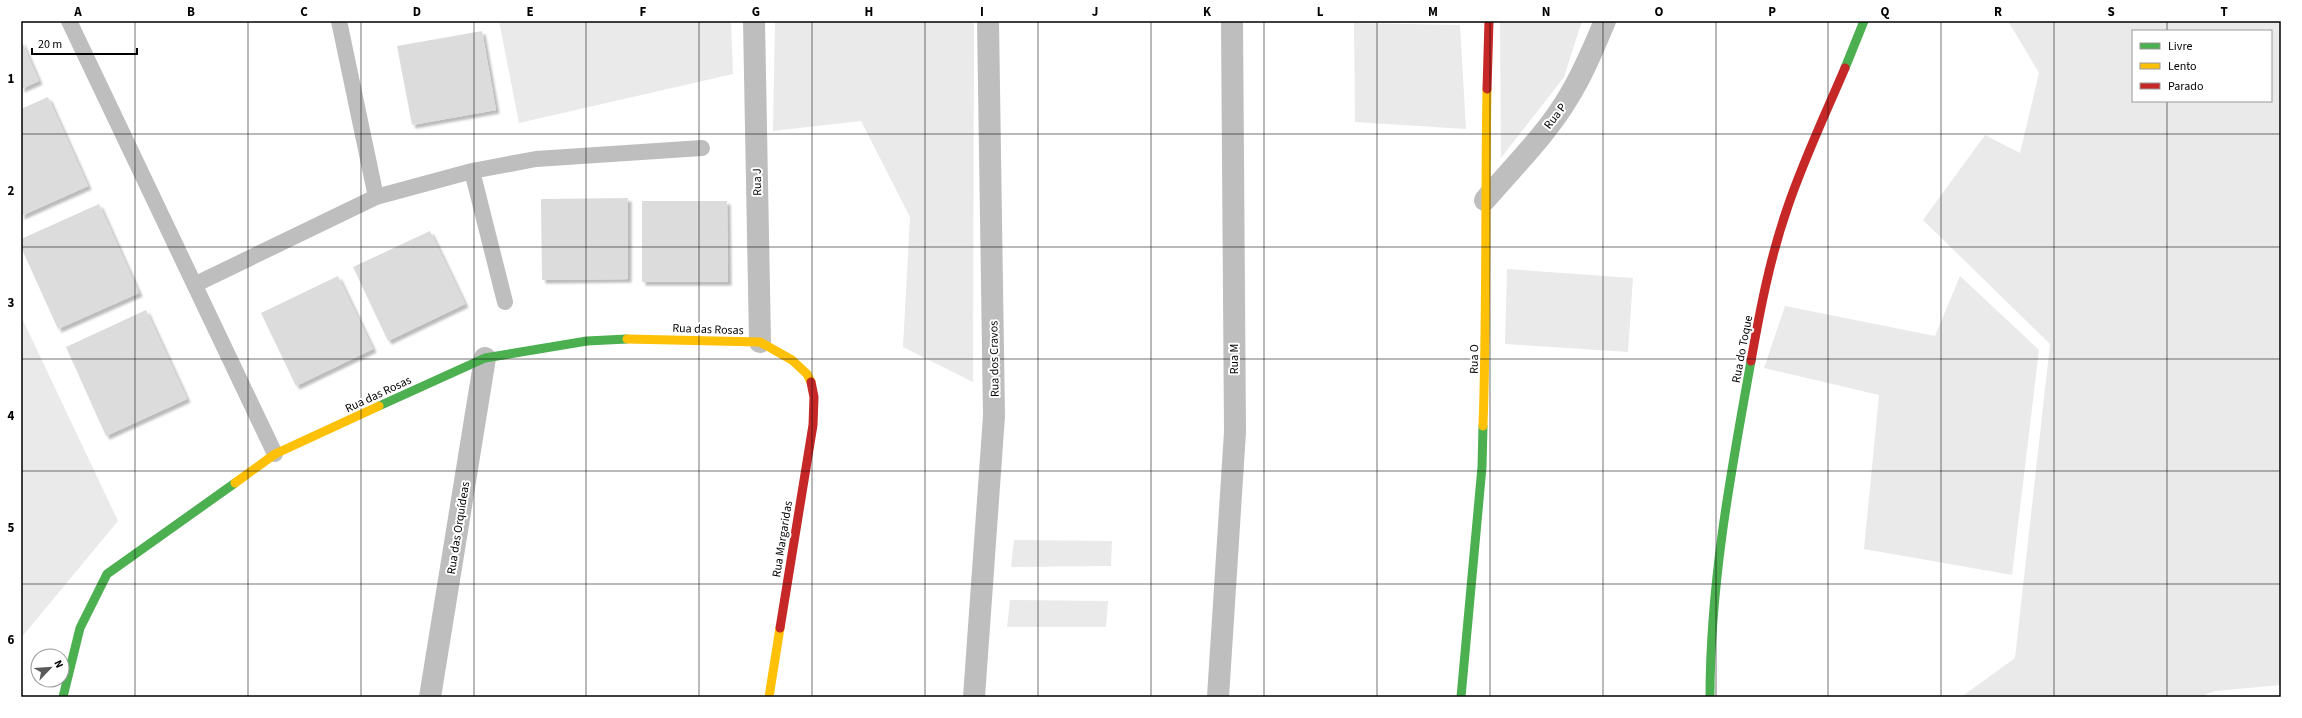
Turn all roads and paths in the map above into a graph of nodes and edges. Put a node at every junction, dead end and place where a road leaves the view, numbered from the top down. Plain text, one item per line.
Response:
1 (70, 21) edge
2 (339, 21) edge
3 (754, 21) edge
4 (988, 21) edge
5 (1232, 21) edge
6 (1489, 21) edge
7 (1605, 21) edge
8 (1864, 21) edge
9 (702, 148) dead end
10 (472, 171) junction
11 (376, 197) junction
12 (1485, 200) junction
13 (196, 284) junction
14 (505, 302) dead end
15 (760, 342) junction
16 (485, 358) junction
17 (812, 384) joint
18 (274, 454) junction
19 (63, 697) edge
20 (430, 697) edge
21 (769, 697) edge
22 (974, 697) edge
23 (1218, 697) edge
24 (1461, 697) edge
25 (1710, 697) edge

1 - 13 lane
2 - 11 lane
3 - 15 street, Rua J
4 - 22 street, Rua dos Cravos
5 - 23 street, Rua M
6 - 12 street, Rua O
7 - 12 street, Rua P
8 - 25 street, Rua do Toque
9 - 10 lane
10 - 11 lane
10 - 14 lane
11 - 13 lane
12 - 24 street, Rua O
13 - 18 lane
15 - 16 street, Rua das Rosas
15 - 17 street, Rua das Rosas
16 - 18 street, Rua das Rosas
16 - 20 street, Rua das Orquídeas
17 - 21 street, Rua Margaridas
18 - 19 street, Rua das Rosas

